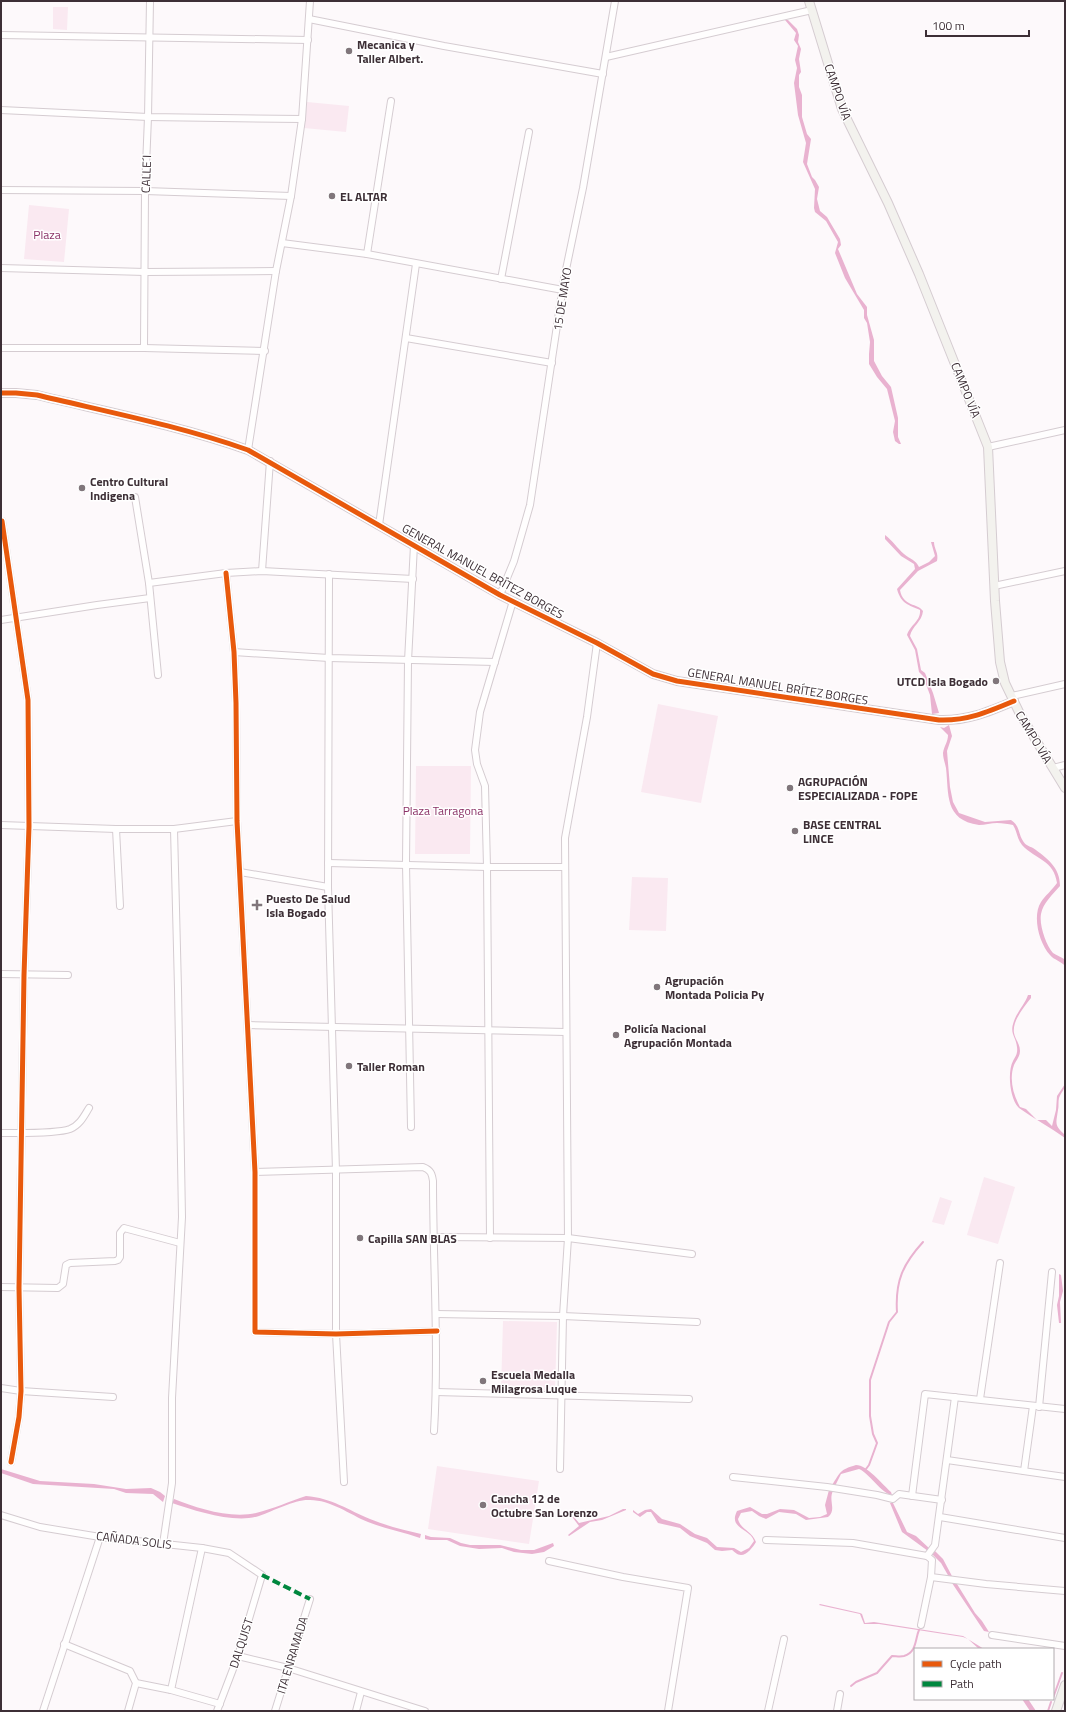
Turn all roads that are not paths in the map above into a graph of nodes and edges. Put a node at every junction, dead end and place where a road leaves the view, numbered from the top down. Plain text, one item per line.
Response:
1 (150, 1) edge
2 (310, 1) edge
3 (614, 1) edge
4 (809, 1) edge
5 (812, 10) junction
6 (309, 18) junction
7 (1, 35) edge
8 (150, 38) junction
9 (308, 40) junction
10 (606, 56) junction
11 (603, 74) junction
12 (390, 102) dead end
13 (1, 110) edge
14 (148, 117) junction
15 (302, 119) junction
16 (529, 132) dead end
17 (1, 190) edge
18 (145, 191) junction
19 (291, 196) junction
20 (282, 243) junction
21 (367, 254) junction
22 (416, 264) junction
23 (1, 268) edge
24 (276, 271) junction
25 (145, 272) junction
26 (501, 279) junction
27 (563, 290) junction
28 (406, 338) junction
29 (1, 348) edge
30 (144, 348) junction
31 (265, 351) junction
32 (552, 363) junction
33 (1, 393) edge
34 (1065, 430) edge
35 (988, 447) junction
36 (248, 450) junction
37 (270, 462) junction
38 (135, 497) dead end
39 (2, 521) dead end
40 (379, 525) junction
41 (414, 545) junction
42 (1065, 570) edge
43 (262, 571) junction
44 (226, 573) junction
45 (330, 574) junction
46 (412, 579) junction
47 (149, 583) junction
48 (994, 586) junction
49 (500, 595) junction
50 (150, 598) junction
51 (513, 601) junction
52 (17, 618) junction
53 (1, 620) edge
54 (597, 643) junction
55 (234, 652) junction
56 (329, 658) junction
57 (408, 661) junction
58 (495, 662) junction
59 (158, 675) dead end
60 (1065, 684) edge
61 (1013, 699) junction
62 (1065, 765) edge
63 (1053, 768) junction
64 (1065, 788) edge
65 (237, 821) junction
66 (1, 825) edge
67 (29, 826) junction
68 (116, 829) junction
69 (174, 829) junction
70 (328, 862) junction
71 (406, 864) junction
72 (487, 867) junction
73 (564, 867) junction
74 (240, 872) junction
75 (328, 887) junction
76 (120, 906) dead end
77 (1, 974) edge
78 (24, 975) junction
79 (68, 975) dead end
80 (248, 1025) junction
81 (333, 1028) junction
82 (408, 1028) junction
83 (487, 1031) junction
84 (566, 1032) junction
85 (89, 1108) dead end
86 (411, 1127) dead end
87 (1, 1133) edge
88 (22, 1133) junction
89 (336, 1171) junction
90 (255, 1172) junction
91 (433, 1237) junction
92 (490, 1238) junction
93 (568, 1238) junction
94 (180, 1243) junction
95 (692, 1254) dead end
96 (1000, 1263) dead end
97 (1052, 1272) dead end
98 (1, 1287) edge
99 (18, 1288) junction
100 (436, 1314) junction
101 (563, 1316) junction
102 (697, 1322) dead end
103 (437, 1331) junction
104 (336, 1334) junction
105 (1, 1388) edge
106 (21, 1391) junction
107 (436, 1392) junction
108 (562, 1396) junction
109 (113, 1397) dead end
110 (955, 1397) junction
111 (689, 1399) dead end
112 (980, 1400) junction
113 (1036, 1406) junction
114 (1065, 1409) edge
115 (434, 1430) dead end
116 (947, 1460) junction
117 (11, 1462) dead end
118 (560, 1469) dead end
119 (1024, 1471) junction
120 (1065, 1476) edge
121 (733, 1477) dead end
122 (344, 1482) dead end
123 (912, 1496) junction
124 (942, 1500) junction
125 (1, 1515) edge
126 (940, 1517) junction
127 (100, 1537) junction
128 (1065, 1538) edge
129 (766, 1540) dead end
130 (164, 1544) junction
131 (202, 1548) junction
132 (928, 1555) junction
133 (549, 1561) dead end
134 (262, 1575) joint
135 (931, 1577) junction
136 (1065, 1591) edge
137 (310, 1598) dead end
138 (921, 1625) dead end
139 (992, 1635) dead end
140 (784, 1639) dead end
141 (64, 1644) junction
142 (1065, 1646) edge
143 (238, 1656) junction
144 (288, 1668) junction
145 (136, 1683) junction
146 (1065, 1685) edge
147 (172, 1690) junction
148 (361, 1692) junction
149 (840, 1694) dead end
150 (220, 1704) junction
151 (43, 1711) edge
152 (128, 1711) edge
153 (218, 1711) edge
154 (275, 1711) edge
155 (356, 1711) edge
156 (425, 1711) edge
157 (668, 1711) edge
158 (768, 1711) edge
159 (837, 1711) edge
160 (1056, 1711) edge

1 - 8 street, CALLE´I
2 - 6 street
3 - 10 street, 15 DE MAYO
4 - 5 street, CAMPO VÍA
5 - 10 street
5 - 35 street, CAMPO VÍA
6 - 9 street
6 - 11 street
7 - 8 street
8 - 9 street
8 - 14 street, CALLE´I
9 - 15 street
10 - 11 street, 15 DE MAYO
11 - 27 street, 15 DE MAYO
12 - 21 street
13 - 14 street
14 - 15 street
14 - 18 street, CALLE´I
15 - 19 street
16 - 26 street
17 - 18 street
18 - 19 street
18 - 25 street, CALLE´I
19 - 20 street
20 - 21 street
20 - 24 street
21 - 22 street
22 - 26 street
22 - 28 street
23 - 25 street
24 - 25 street
24 - 31 street
25 - 30 street, CALLE´I
26 - 27 street
27 - 32 street, 15 DE MAYO
28 - 32 street
28 - 40 street
29 - 30 street
30 - 31 street
31 - 36 street
32 - 49 street, 15 DE MAYO
33 - 36 street, GENERAL MANUEL BRÍTEZ BORGES
34 - 35 street
35 - 48 street, CAMPO VÍA
36 - 37 street, GENERAL MANUEL BRÍTEZ BORGES
37 - 40 street, GENERAL MANUEL BRÍTEZ BORGES
37 - 43 street
38 - 47 street
39 - 52 street
40 - 41 street, GENERAL MANUEL BRÍTEZ BORGES
41 - 46 street
41 - 49 street, GENERAL MANUEL BRÍTEZ BORGES
42 - 48 street
43 - 44 street
43 - 45 street
44 - 47 street
44 - 55 street
45 - 46 street
45 - 56 street
46 - 57 street
47 - 50 street
48 - 61 street, CAMPO VÍA
49 - 51 street, GENERAL MANUEL BRÍTEZ BORGES
50 - 52 street
50 - 59 street
51 - 54 street, GENERAL MANUEL BRÍTEZ BORGES
51 - 58 street
52 - 53 street
52 - 67 street
54 - 61 street, GENERAL MANUEL BRÍTEZ BORGES
54 - 73 street
55 - 56 street
55 - 65 street
56 - 57 street
56 - 70 street
57 - 58 street
57 - 71 street
58 - 72 street
60 - 61 street
61 - 63 street, CAMPO VÍA
62 - 63 street
63 - 64 street, CAMPO VÍA
65 - 69 street
65 - 74 street
66 - 67 street
67 - 68 street
67 - 78 street
68 - 69 street
68 - 76 street
69 - 94 street
70 - 71 street
70 - 75 street
71 - 72 street
71 - 82 street
72 - 73 street
72 - 83 street
73 - 84 street
74 - 75 street
74 - 80 street
75 - 81 street
77 - 78 street
78 - 79 street
78 - 88 street
80 - 81 street
80 - 90 street
81 - 82 street
81 - 89 street
82 - 83 street
82 - 86 street
83 - 84 street
83 - 92 street
84 - 93 street
85 - 88 street
87 - 88 street
88 - 99 street
89 - 90 street
89 - 91 street
89 - 104 street
90 - 104 street
91 - 92 street
91 - 100 street
92 - 93 street
93 - 95 street
93 - 101 street
94 - 99 street
94 - 130 street
96 - 112 street
97 - 113 street
98 - 99 street
99 - 106 street
100 - 101 street
100 - 103 street
101 - 102 street
101 - 108 street
103 - 104 street
103 - 107 street
104 - 122 street
105 - 106 street
106 - 109 street
106 - 117 street
107 - 108 street
107 - 115 street
108 - 111 street
108 - 118 street
110 - 112 street
110 - 116 street
110 - 123 street
112 - 113 street
113 - 114 street
113 - 119 street
116 - 119 street
116 - 124 street
119 - 120 street
121 - 123 street
123 - 124 street
124 - 126 street
125 - 127 street, CAÑADA SOLIS
126 - 128 street
126 - 132 street
127 - 130 street, CAÑADA SOLIS
127 - 141 street
129 - 132 street
130 - 131 street, CAÑADA SOLIS
131 - 134 street, CAÑADA SOLIS
131 - 147 street
132 - 135 street
133 - 157 street
134 - 143 street, DALQUIST
135 - 136 street
135 - 138 street
137 - 144 street, ITA ENRAMADA
139 - 142 street
140 - 158 street
141 - 145 street
141 - 151 street
143 - 144 street
143 - 150 street, DALQUIST
144 - 148 street
144 - 154 street, ITA ENRAMADA
145 - 147 street
145 - 152 street
146 - 160 street
147 - 150 street
148 - 155 street
148 - 156 street
149 - 159 street
150 - 153 street, DALQUIST

